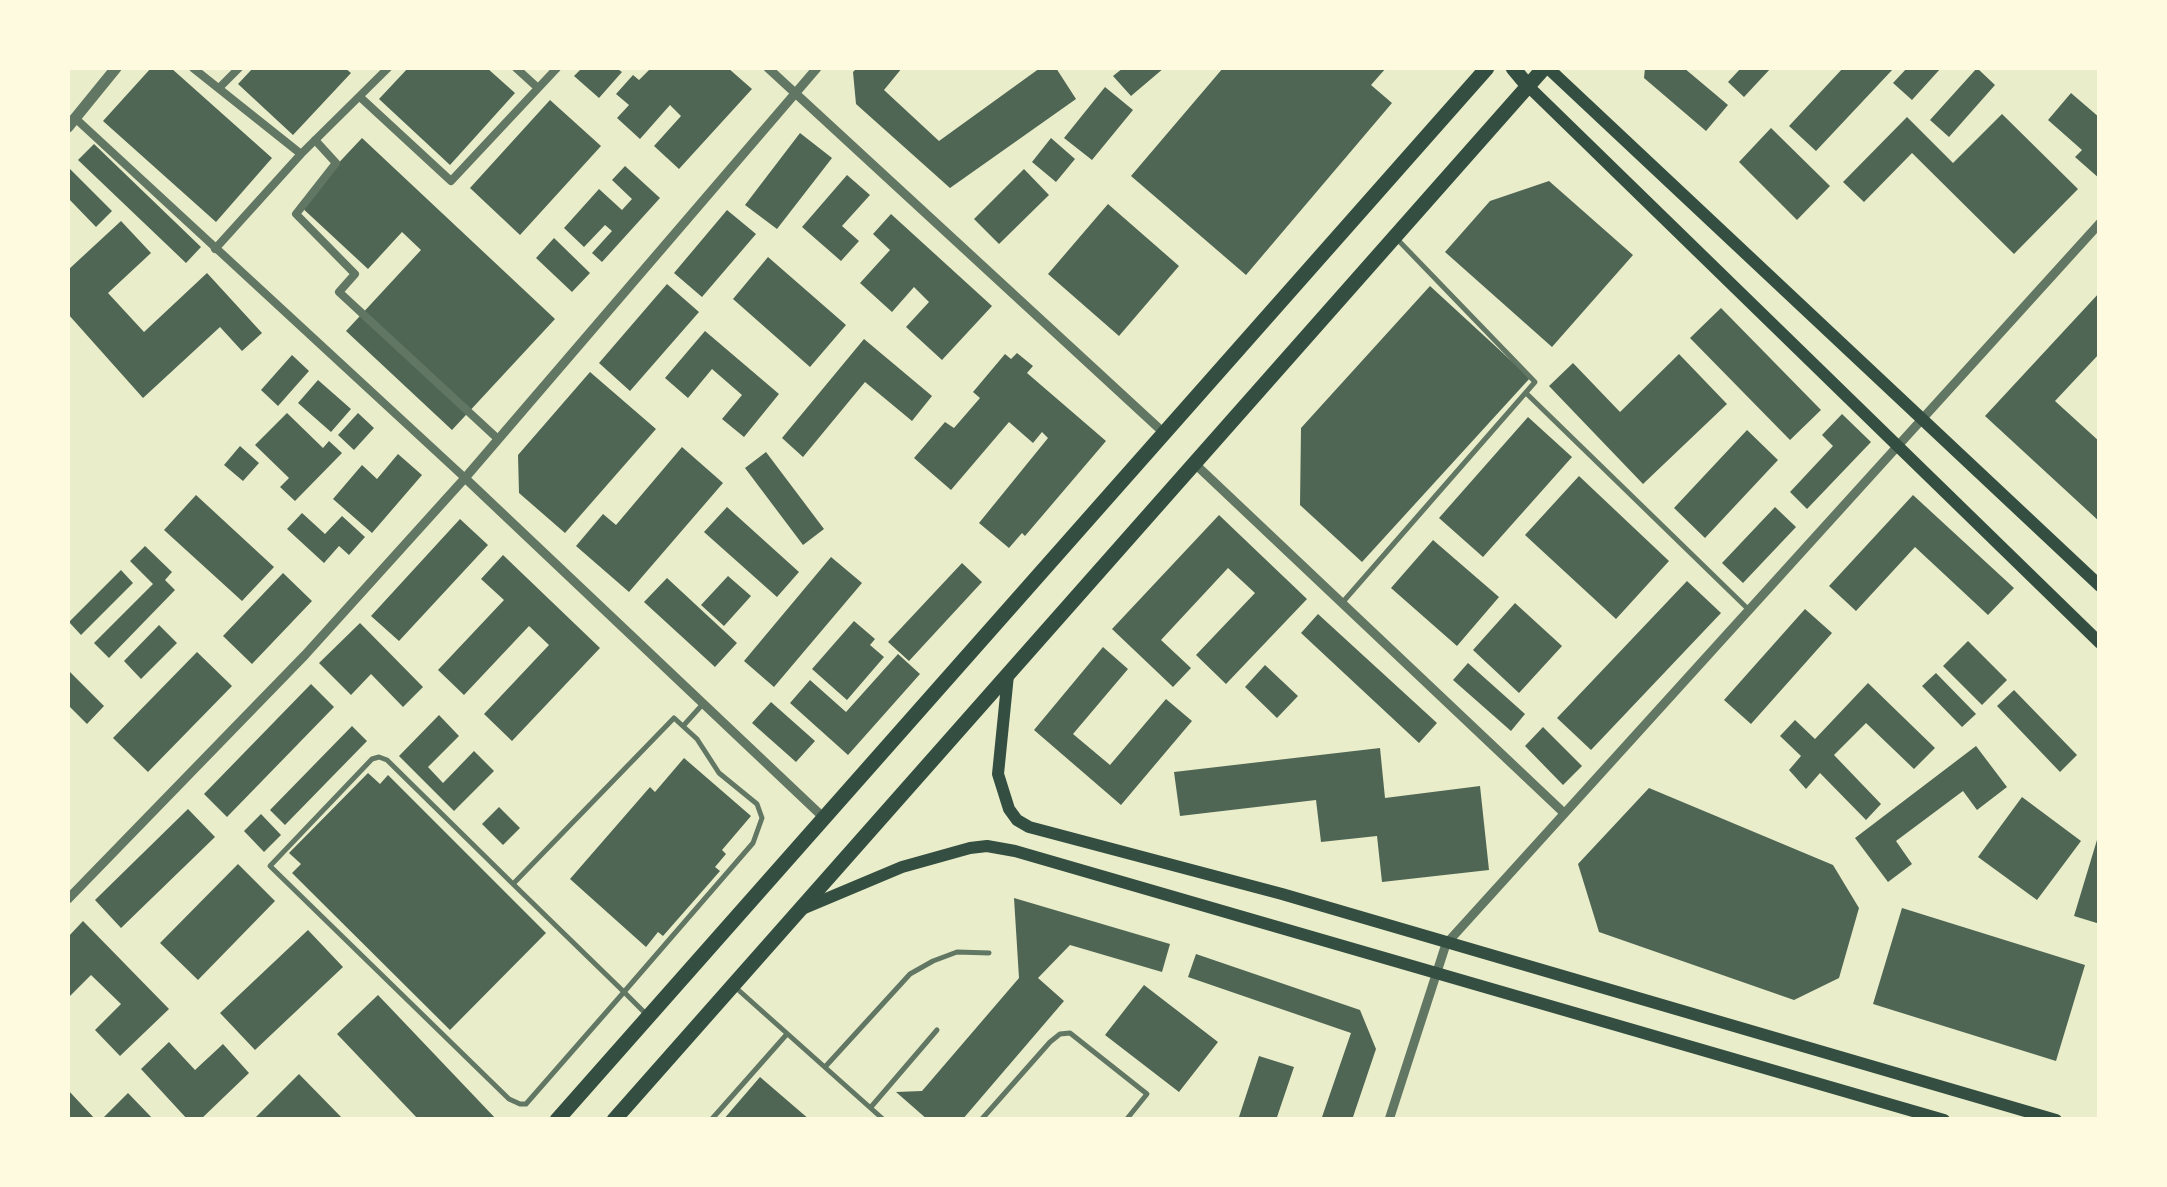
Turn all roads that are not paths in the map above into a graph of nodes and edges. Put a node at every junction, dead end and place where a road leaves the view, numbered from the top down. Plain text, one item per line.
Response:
1 (116, 68) edge
2 (194, 68) edge
3 (238, 68) edge
4 (388, 68) edge
5 (516, 68) edge
6 (556, 68) edge
7 (768, 68) edge
8 (817, 68) edge
9 (1487, 68) edge
10 (1513, 68) edge
11 (1546, 68) edge
12 (1528, 86) junction
13 (220, 88) junction
14 (538, 88) junction
15 (795, 93) junction
16 (360, 97) junction
17 (72, 122) edge
18 (315, 140) junction
19 (301, 154) junction
20 (2100, 223) edge
21 (1394, 236) junction
22 (215, 249) junction
23 (1526, 393) junction
24 (1923, 420) junction
25 (1164, 433) junction
26 (498, 439) junction
27 (1900, 446) junction
28 (1194, 463) junction
29 (465, 478) junction
30 (2100, 586) edge
31 (1342, 603) junction
32 (1750, 611) junction
33 (2100, 643) edge
34 (1008, 674) junction
35 (703, 704) junction
36 (684, 725) junction
37 (1564, 813) junction
38 (824, 818) junction
39 (513, 884) junction
40 (68, 899) edge
41 (799, 910) junction
42 (1446, 944) junction
43 (988, 953) dead end
44 (1437, 974) junction
45 (732, 985) junction
46 (624, 992) junction
47 (648, 1016) junction
48 (936, 1030) dead end
49 (788, 1034) junction
50 (825, 1067) junction
51 (871, 1108) junction
52 (558, 1120) edge
53 (614, 1120) edge
54 (711, 1120) edge
55 (884, 1120) edge
56 (981, 1120) edge
57 (1126, 1120) edge
58 (1389, 1120) edge
59 (1944, 1120) edge
60 (2056, 1120) edge

1 - 17 street
2 - 13 street
3 - 13 street
4 - 16 street
5 - 14 street
6 - 14 street
7 - 15 street
8 - 15 street
9 - 25 main road
10 - 12 main road
11 - 12 main road
11 - 24 main road
12 - 21 main road
12 - 27 main road
13 - 19 street
14 - 16 street
15 - 25 street
15 - 26 street
16 - 18 street
17 - 22 street
18 - 19 street
18 - 26 street
19 - 22 street
20 - 24 street
21 - 23 lane
21 - 28 main road
22 - 29 street
23 - 31 lane
23 - 32 lane
24 - 27 street
24 - 30 main road
25 - 38 main road
26 - 29 street
27 - 32 street
27 - 33 main road
28 - 31 street
28 - 34 main road
29 - 35 street
29 - 40 street
31 - 37 street
32 - 37 street
34 - 41 main road
34 - 42 main road
35 - 36 lane
35 - 38 street
36 - 39 lane
36 - 46 lane
37 - 42 street
38 - 47 main road
39 - 46 lane
39 - 46 lane
41 - 44 main road
41 - 45 main road
42 - 44 street
42 - 60 main road
43 - 50 lane
44 - 58 street
44 - 59 main road
45 - 49 lane
45 - 53 main road
46 - 47 lane
47 - 52 main road
48 - 51 lane
49 - 50 lane
49 - 54 lane
50 - 51 lane
51 - 55 lane
56 - 57 lane

